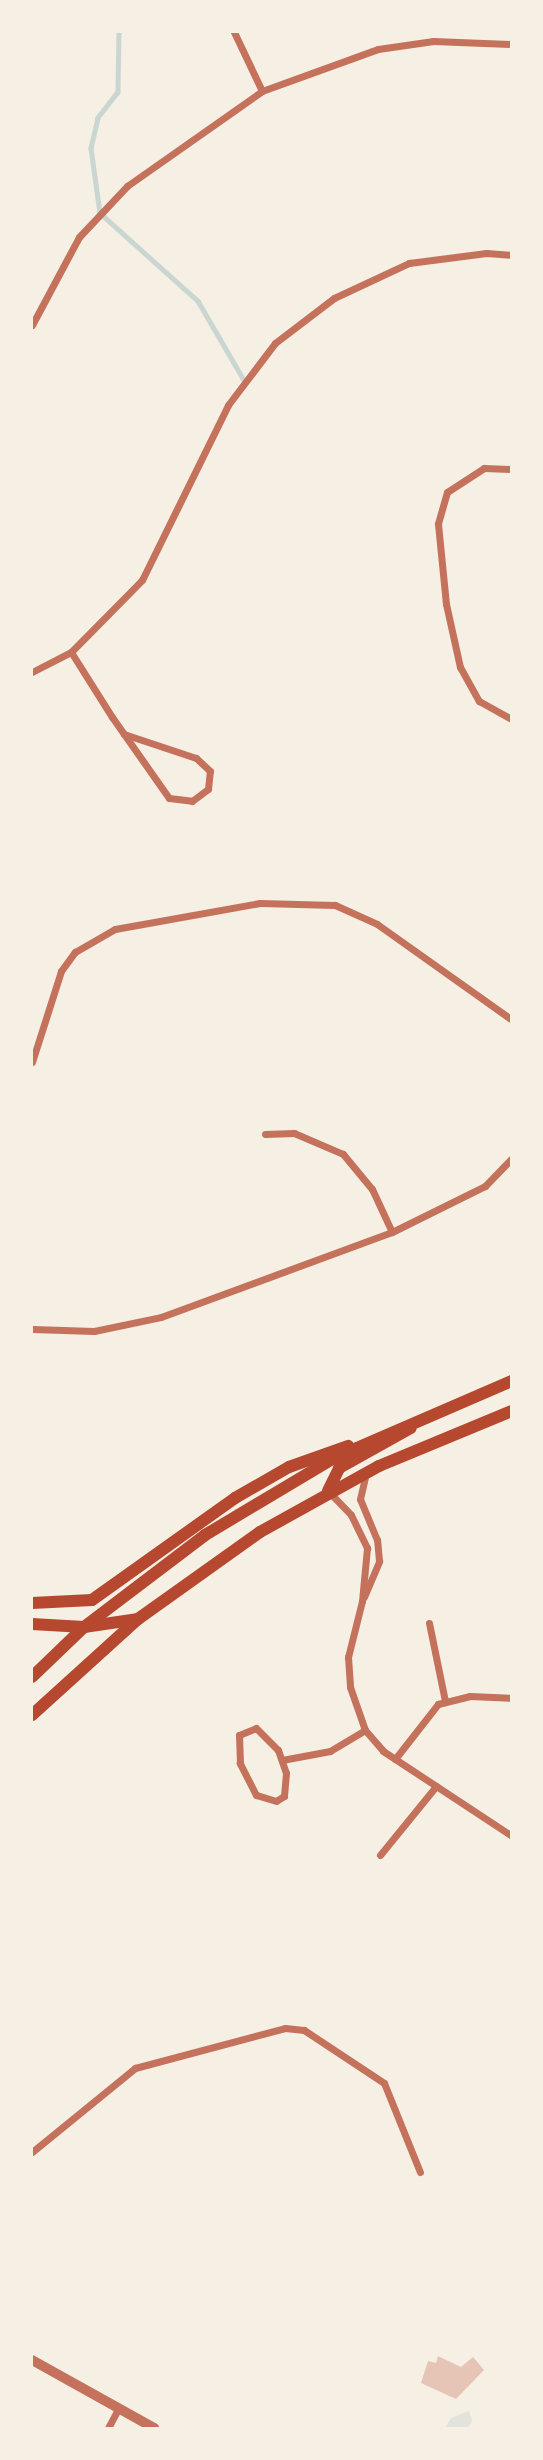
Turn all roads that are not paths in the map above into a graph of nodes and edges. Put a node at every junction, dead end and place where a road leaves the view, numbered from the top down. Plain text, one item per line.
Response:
1 (234, 32) edge
2 (512, 44) edge
3 (262, 91) junction
4 (512, 255) edge
5 (32, 325) edge
6 (512, 469) edge
7 (71, 652) junction
8 (32, 672) edge
9 (512, 719) edge
10 (124, 734) junction
11 (512, 1020) edge
12 (32, 1062) edge
13 (265, 1134) dead end
14 (512, 1158) edge
15 (392, 1232) junction
16 (32, 1329) edge
17 (512, 1381) edge
18 (450, 1404) junction
19 (512, 1411) edge
20 (381, 1434) junction
21 (367, 1472) junction
22 (328, 1491) junction
23 (362, 1601) junction
24 (32, 1603) edge
25 (138, 1619) junction
26 (429, 1623) dead end
27 (32, 1624) edge
28 (84, 1627) junction
29 (32, 1677) edge
30 (512, 1698) edge
31 (445, 1701) junction
32 (32, 1715) edge
33 (365, 1730) junction
34 (395, 1759) junction
35 (282, 1760) junction
36 (436, 1786) junction
37 (512, 1836) edge
38 (380, 1855) dead end
39 (32, 2152) edge
40 (420, 2172) dead end
41 (32, 2360) edge
42 (118, 2409) junction
43 (108, 2428) edge
44 (155, 2428) edge

1 - 3 street
2 - 3 street
3 - 5 street
4 - 7 street
6 - 9 street
7 - 8 street
7 - 10 street
10 - 10 street
11 - 12 street
13 - 15 street
14 - 15 street
15 - 16 street
17 - 18 main road
18 - 20 main road
18 - 22 main road
19 - 21 main road
20 - 24 main road
20 - 28 main road
21 - 22 main road
21 - 23 street
22 - 23 street
22 - 25 main road
23 - 33 street
25 - 28 main road
25 - 32 main road
26 - 31 street
27 - 28 main road
28 - 29 main road
30 - 31 street
31 - 34 street
33 - 34 street
33 - 35 street
34 - 36 street
35 - 35 street
36 - 37 street
36 - 38 street
39 - 40 street
41 - 42 street
42 - 43 street
42 - 44 street

